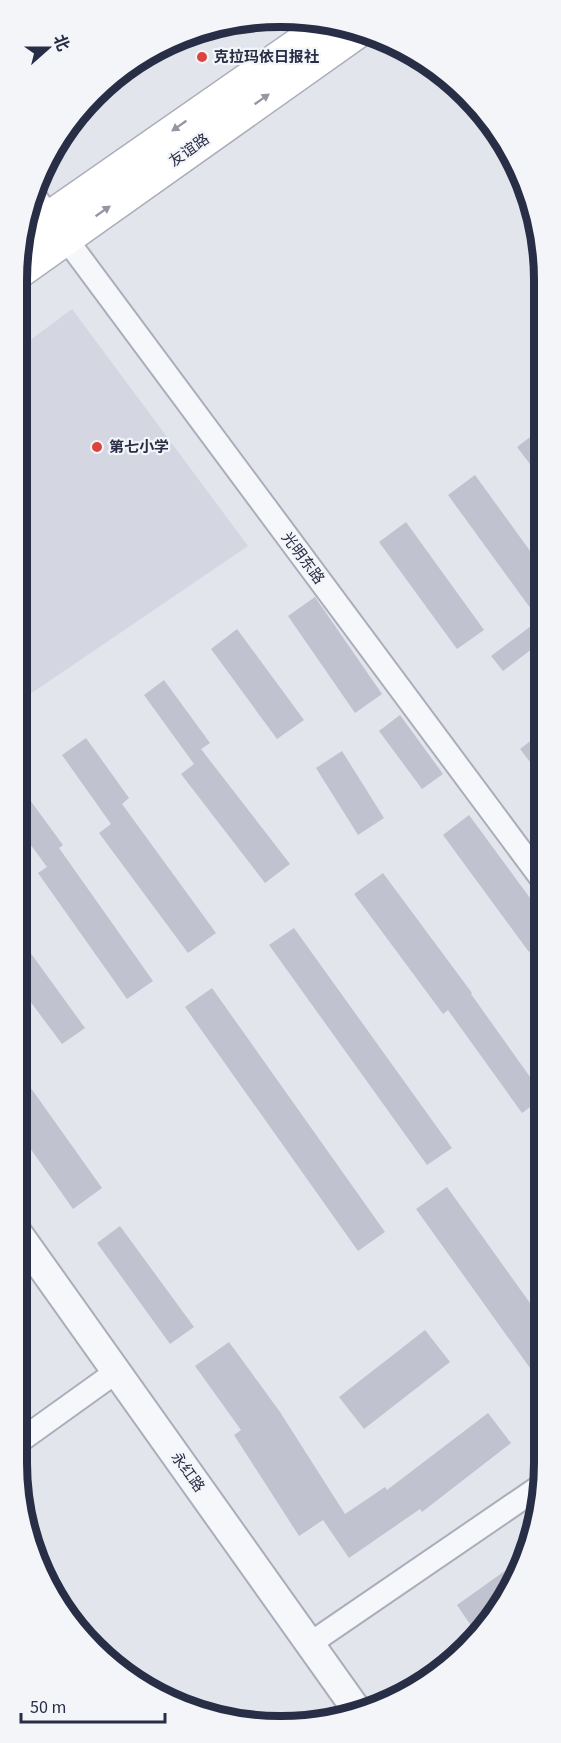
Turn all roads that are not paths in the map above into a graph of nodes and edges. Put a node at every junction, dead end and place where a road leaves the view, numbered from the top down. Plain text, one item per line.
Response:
1 (319, 30) edge
2 (349, 37) edge
3 (49, 218) edge
4 (32, 230) edge
5 (28, 256) edge
6 (534, 869) edge
7 (27, 1246) edge
8 (116, 1372) junction
9 (27, 1436) edge
10 (532, 1492) edge
11 (311, 1643) junction
12 (354, 1705) edge

1 -> 3 main road, 友谊路
3 -> 2 main road, 友谊路
3 - 4 main road, 友谊路
3 - 5 main road, 友谊路
3 - 6 street, 光明东路
7 - 8 street, 永红路
8 - 9 street
8 - 11 street, 永红路
10 - 11 street
11 - 12 street, 永红路

